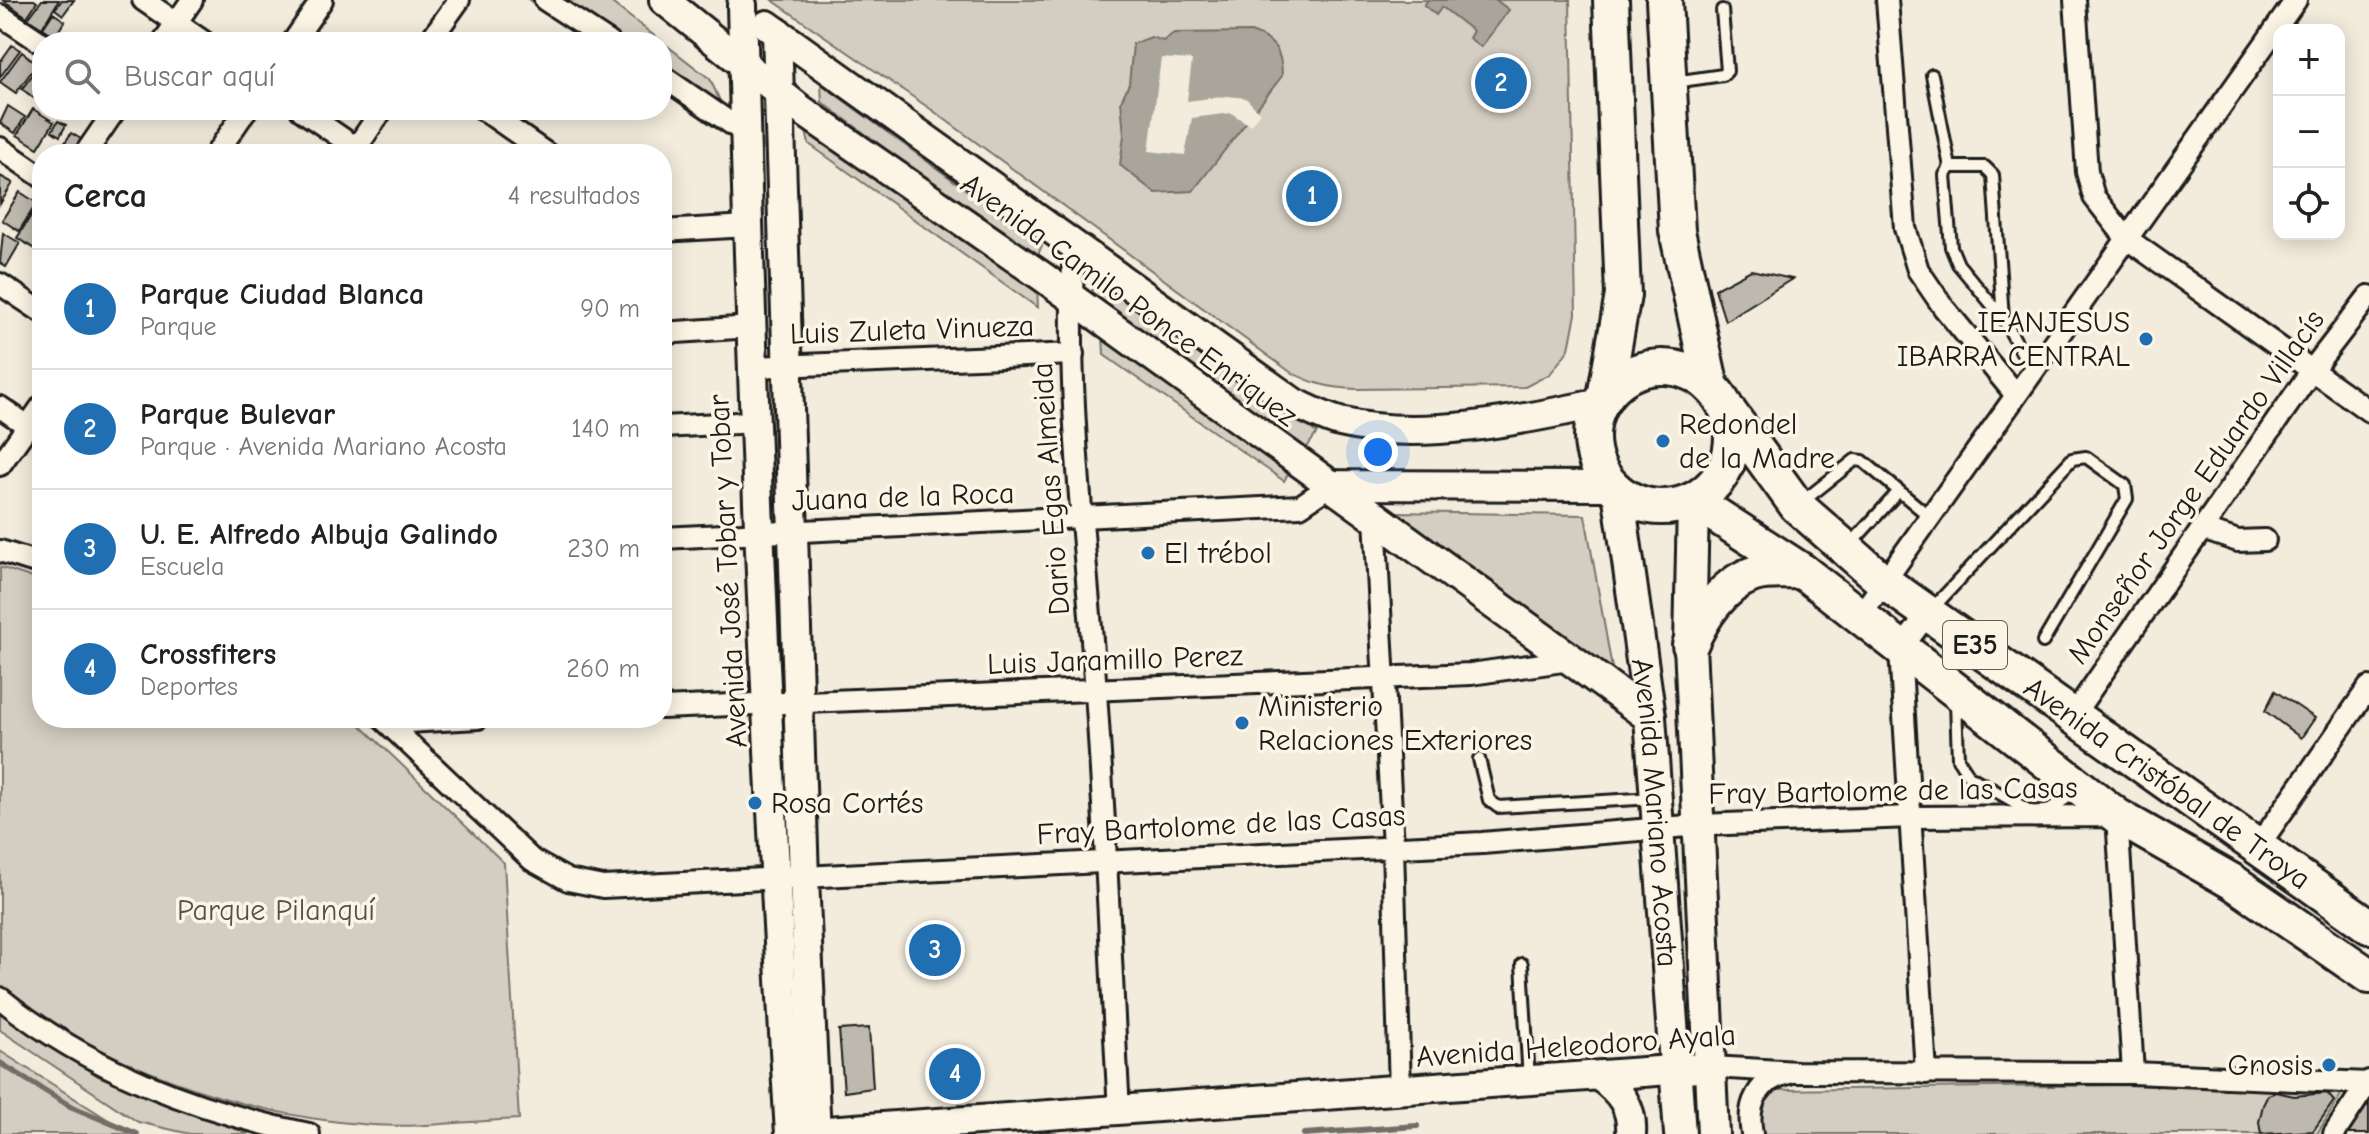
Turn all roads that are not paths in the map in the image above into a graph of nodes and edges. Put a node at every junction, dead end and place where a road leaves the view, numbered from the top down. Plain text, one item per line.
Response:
1 (143, 0) edge
2 (192, 0) edge
3 (322, 0) edge
4 (459, 0) edge
5 (545, 0) edge
6 (664, 0) edge
7 (1611, 0) edge
8 (1664, 0) edge
9 (1887, 0) edge
10 (2075, 0) edge
11 (2296, 0) edge
12 (738, 2) edge
13 (1722, 10) dead end
14 (0, 15) edge
15 (176, 22) junction
16 (170, 32) edge
17 (190, 32) edge
18 (300, 32) edge
19 (436, 32) edge
20 (594, 32) edge
21 (777, 32) junction
22 (32, 36) edge
23 (743, 62) junction
24 (1932, 75) dead end
25 (672, 83) edge
26 (1668, 83) junction
27 (776, 89) junction
28 (108, 120) edge
29 (239, 120) edge
30 (315, 120) edge
31 (376, 120) edge
32 (498, 120) edge
33 (745, 133) junction
34 (92, 144) edge
35 (223, 144) edge
36 (347, 144) edge
37 (363, 144) edge
38 (533, 144) edge
39 (0, 148) edge
40 (1950, 167) junction
41 (32, 170) edge
42 (748, 226) junction
43 (672, 230) edge
44 (2126, 238) junction
45 (1074, 245) junction
46 (0, 284) edge
47 (2369, 296) edge
48 (1071, 299) junction
49 (32, 305) edge
50 (2003, 318) junction
51 (751, 327) junction
52 (672, 332) edge
53 (1073, 354) junction
54 (788, 364) junction
55 (753, 367) junction
56 (2312, 370) junction
57 (2032, 371) junction
58 (2015, 394) junction
59 (1718, 398) junction
60 (1603, 400) junction
61 (0, 407) edge
62 (2369, 411) edge
63 (32, 420) edge
64 (756, 422) junction
65 (28, 426) junction
66 (672, 426) edge
67 (0, 465) edge
68 (1331, 485) junction
69 (1615, 489) junction
70 (1899, 491) junction
71 (1693, 502) junction
72 (1797, 506) junction
73 (1930, 517) junction
74 (1375, 518) junction
75 (1080, 519) junction
76 (2202, 529) junction
77 (795, 531) junction
78 (759, 533) junction
79 (672, 537) edge
80 (2265, 540) dead end
81 (1847, 549) junction
82 (0, 551) edge
83 (32, 561) edge
84 (1802, 571) junction
85 (1884, 582) junction
86 (1929, 612) junction
87 (1860, 616) junction
88 (2043, 642) dead end
89 (1690, 645) junction
90 (1900, 650) junction
91 (1570, 660) junction
92 (1383, 678) junction
93 (2369, 687) edge
94 (1096, 691) junction
95 (1955, 692) junction
96 (801, 702) junction
97 (769, 703) junction
98 (672, 708) edge
99 (2074, 714) junction
100 (1650, 717) junction
101 (393, 728) edge
102 (1479, 759) dead end
103 (2081, 789) junction
104 (1658, 813) junction
105 (2117, 816) junction
106 (1911, 817) junction
107 (1700, 825) junction
108 (1393, 847) junction
109 (2257, 848) junction
110 (1105, 859) junction
111 (804, 879) junction
112 (774, 881) junction
113 (2369, 926) edge
114 (1522, 964) dead end
115 (2369, 976) edge
116 (0, 998) edge
117 (1712, 1067) junction
118 (1675, 1070) junction
119 (1797, 1072) junction
120 (1926, 1073) junction
121 (2133, 1073) junction
122 (1599, 1076) junction
123 (1529, 1082) junction
124 (2368, 1082) edge
125 (1400, 1091) junction
126 (1119, 1111) junction
127 (803, 1133) edge
128 (309, 1134) edge
129 (1631, 1134) edge
130 (1680, 1134) edge
131 (1713, 1134) edge
132 (1752, 1134) edge
133 (2334, 1134) edge

1 - 15 street
2 - 15 street
3 - 18 street
4 - 19 street
5 - 20 street
6 - 23 main road, Avenida Camilo Ponce Enriquez
7 - 60 highway
8 - 26 highway, E35
9 - 58 street
10 - 44 street
11 - 44 street
12 - 21 main road, Avenida Camilo Ponce Enriquez
12 - 23 main road, Avenida José Tobar y Tobar
13 - 26 lane
14 - 22 street
15 - 16 street
15 - 17 street
21 - 27 main road
21 - 45 main road, Avenida Camilo Ponce Enriquez
23 - 27 main road, Avenida Camilo Ponce Enriquez
23 - 33 main road, Avenida José Tobar y Tobar
24 - 40 lane
25 - 33 street
26 - 59 highway, E35
27 - 48 main road, Avenida Camilo Ponce Enriquez
27 - 54 main road
28 - 34 street
29 - 35 street
30 - 36 street
31 - 37 street
32 - 38 street
33 - 42 main road, Avenida José Tobar y Tobar
39 - 41 street
40 - 50 lane
40 - 50 lane
42 - 43 street
42 - 51 main road, Avenida José Tobar y Tobar
44 - 56 street
44 - 57 street
45 - 48 street, Dario Egas Almeida
45 - 60 main road, Avenida Camilo Ponce Enriquez
46 - 49 street
47 - 56 street, Monseñor Jorge Eduardo Villacís
48 - 53 street, Dario Egas Almeida
48 - 68 main road, Avenida Camilo Ponce Enriquez
50 - 57 lane
51 - 52 street
51 - 55 main road, Avenida José Tobar y Tobar
53 - 54 street, Luis Zuleta Vinueza
53 - 75 street, Dario Egas Almeida
54 - 55 street, Luis Zuleta Vinueza
54 - 77 main road
55 - 64 main road, Avenida José Tobar y Tobar
56 - 62 street
56 - 76 street, Monseñor Jorge Eduardo Villacís
57 - 58 street
58 - 73 street
59 - 60 highway, E35
59 - 71 highway, E35
59 - 72 highway, Avenida Cristóbal de Troya / E35
60 - 69 highway
61 - 65 street
63 - 65 street
64 - 66 street
64 - 78 main road, Avenida José Tobar y Tobar
65 - 67 street
68 - 69 main road
68 - 74 main road
68 - 75 street, Juana de la Roca
69 - 71 highway
69 - 100 main road, Avenida Mariano Acosta
70 - 72 lane
70 - 73 lane
70 - 81 lane
71 - 84 highway, Avenida Cristóbal de Troya / E35
71 - 89 main road, Avenida Mariano Acosta
72 - 81 highway, Avenida Cristóbal de Troya / E35
73 - 85 street
74 - 91 main road
74 - 92 street
75 - 77 street, Juana de la Roca
75 - 94 street, Dario Egas Almeida
76 - 80 street
76 - 99 street, Monseñor Jorge Eduardo Villacís
77 - 78 street, Juana de la Roca
77 - 96 main road
78 - 79 street, Juana de la Roca
78 - 97 main road, Avenida José Tobar y Tobar
81 - 85 highway, Avenida Cristóbal de Troya / E35
82 - 83 street
84 - 87 highway, Avenida Cristóbal de Troya / E35
84 - 89 highway
85 - 86 highway, Avenida Cristóbal de Troya / E35
85 - 87 street
86 - 88 lane
86 - 90 street
86 - 99 highway, Avenida Cristóbal de Troya / E35
87 - 90 highway, Avenida Cristóbal de Troya / E35
89 - 107 main road, Avenida Mariano Acosta
90 - 95 highway, Avenida Cristóbal de Troya / E35
90 - 106 street
91 - 92 street, Luis Jaramillo Perez
91 - 100 main road
92 - 94 street, Luis Jaramillo Perez
92 - 108 street
93 - 109 street
94 - 96 street, Luis Jaramillo Perez
94 - 110 street, Dario Egas Almeida
95 - 103 highway, Avenida Cristóbal de Troya / E35
95 - 103 lane
96 - 97 street, Luis Jaramillo Perez
96 - 111 main road
97 - 98 street, Luis Jaramillo Perez
97 - 112 main road, Avenida José Tobar y Tobar
99 - 109 highway, Avenida Cristóbal de Troya / E35
100 - 104 main road, Avenida Mariano Acosta
101 - 112 street, Fray Bartolome de las Casas
102 - 104 lane
103 - 105 highway, Avenida Cristóbal de Troya / E35
104 - 107 street, Fray Bartolome de las Casas
104 - 108 street, Fray Bartolome de las Casas
104 - 118 main road, Avenida Mariano Acosta
105 - 106 street, Fray Bartolome de las Casas
105 - 115 highway, Avenida Cristóbal de Troya / E35
105 - 121 street
106 - 107 street, Fray Bartolome de las Casas
106 - 120 street
107 - 117 main road, Avenida Mariano Acosta
108 - 110 street, Fray Bartolome de las Casas
108 - 125 street
109 - 113 highway, Avenida Cristóbal de Troya / E35
110 - 111 street, Fray Bartolome de las Casas
110 - 126 street, Dario Egas Almeida
111 - 112 street, Fray Bartolome de las Casas
111 - 127 main road
112 - 127 main road, Avenida José Tobar y Tobar
114 - 123 lane
116 - 128 street
117 - 118 main road, Avenida Heleodoro Ayala
117 - 119 street, Avenida Heleodoro Ayala
117 - 131 main road, Avenida Mariano Acosta
118 - 122 main road, Avenida Heleodoro Ayala
118 - 130 main road, Avenida Mariano Acosta
119 - 120 street, Avenida Heleodoro Ayala
119 - 132 street
120 - 121 street, Avenida Heleodoro Ayala
121 - 124 street, Avenida Heleodoro Ayala
122 - 123 main road, Avenida Heleodoro Ayala
122 - 129 main road
123 - 125 main road, Avenida Heleodoro Ayala
124 - 133 street
125 - 126 main road, Avenida Heleodoro Ayala
126 - 127 main road, Avenida Heleodoro Ayala

